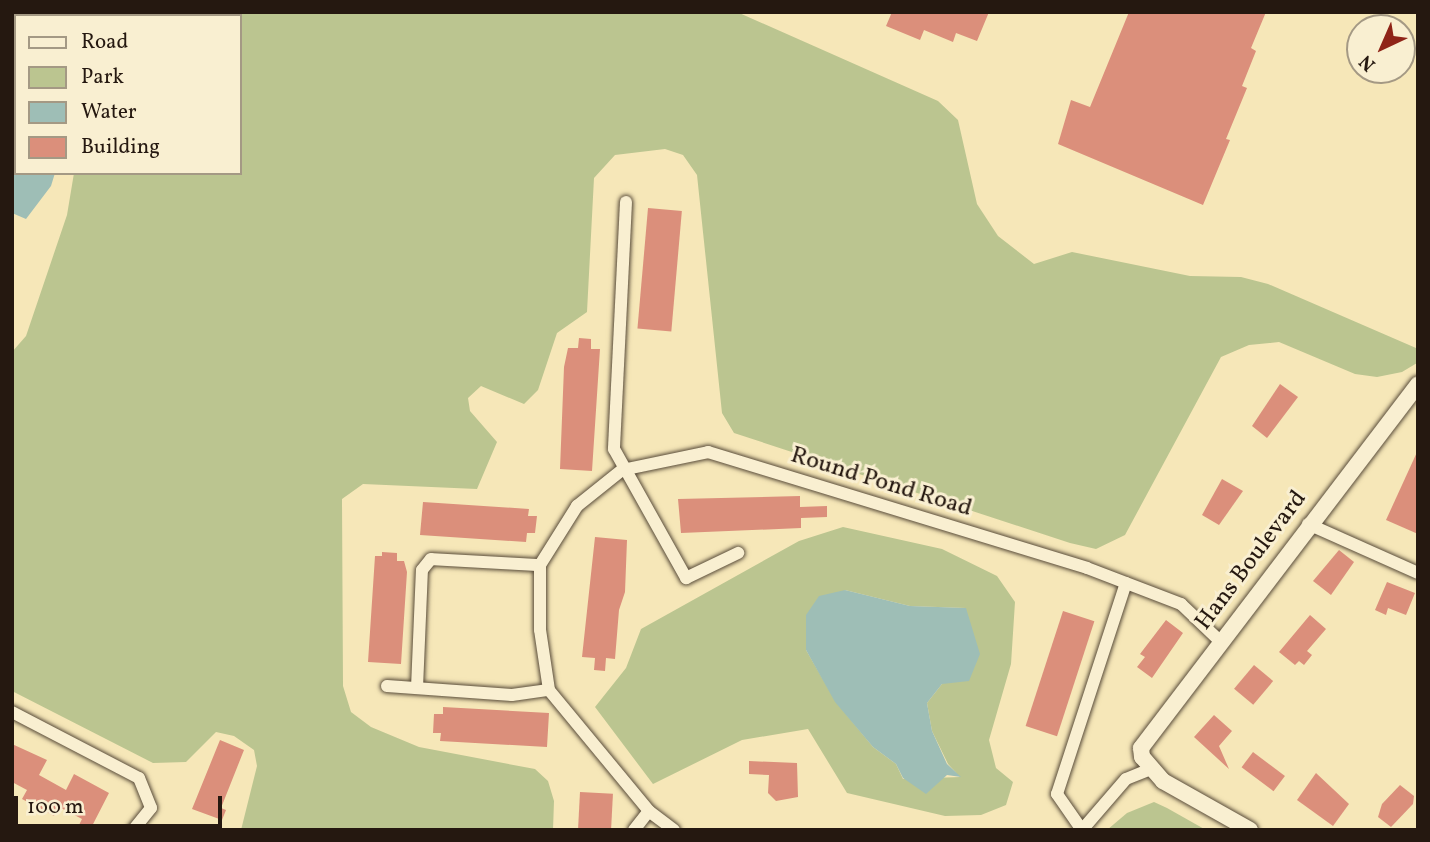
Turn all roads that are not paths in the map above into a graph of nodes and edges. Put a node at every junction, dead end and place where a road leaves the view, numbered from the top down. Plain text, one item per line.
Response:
1 (626, 202) dead end
2 (1417, 386) edge
3 (622, 470) junction
4 (1308, 524) junction
5 (738, 553) dead end
6 (540, 565) junction
7 (1418, 573) edge
8 (1126, 583) junction
9 (1219, 640) junction
10 (387, 686) dead end
11 (417, 688) junction
12 (549, 690) junction
13 (12, 712) edge
14 (1151, 769) junction
15 (649, 811) junction
16 (133, 830) edge
17 (634, 830) edge
18 (674, 830) edge
19 (1082, 830) edge
20 (1250, 830) edge

1 - 3 street
2 - 4 street, Hans Boulevard
3 - 5 street
3 - 6 street, Round Pond Road
3 - 8 street, Round Pond Road
4 - 7 street
4 - 9 street, Hans Boulevard
6 - 11 street
6 - 12 street
8 - 9 street, Round Pond Road
8 - 19 street
9 - 14 street, Hans Boulevard
10 - 11 street
11 - 12 street
12 - 15 street
13 - 16 street
14 - 19 street
14 - 20 street
15 - 17 street
15 - 18 street

